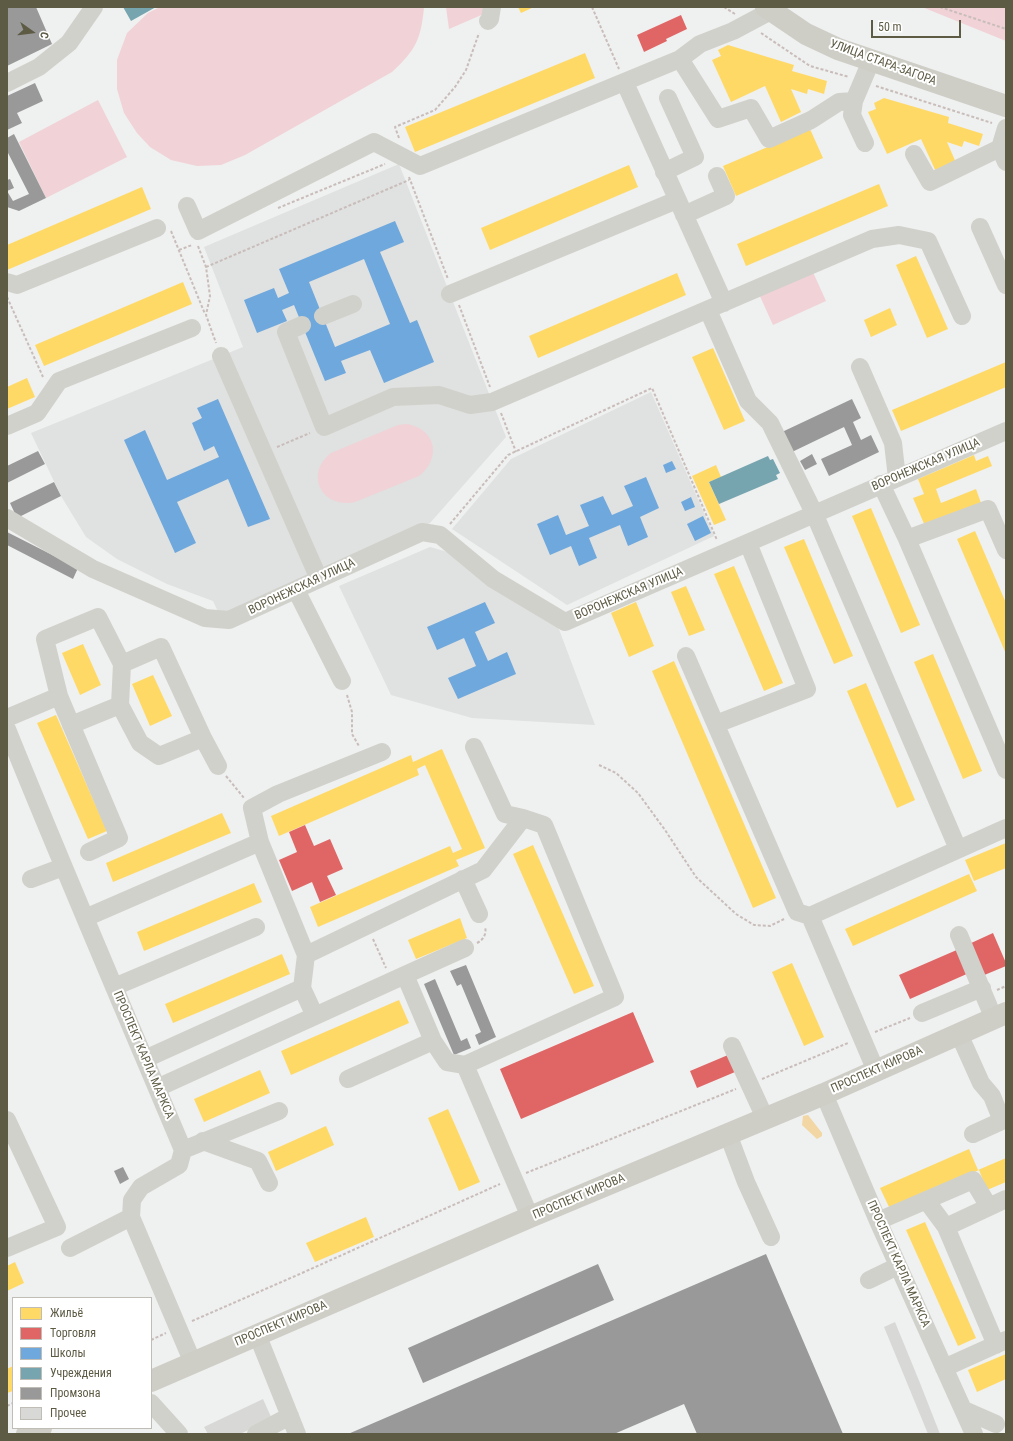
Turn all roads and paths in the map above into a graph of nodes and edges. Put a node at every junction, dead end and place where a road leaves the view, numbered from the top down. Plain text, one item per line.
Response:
1 (94, 7) edge
2 (592, 7) edge
3 (940, 7) edge
4 (772, 8) edge
5 (490, 14) edge
6 (1006, 29) edge
7 (776, 35) dead end
8 (772, 40) dead end
9 (680, 59) junction
10 (871, 61) junction
11 (625, 82) junction
12 (7, 83) edge
13 (668, 98) dead end
14 (854, 101) junction
15 (1006, 106) edge
16 (1006, 128) edge
17 (865, 143) dead end
18 (914, 154) dead end
19 (1003, 155) edge
20 (401, 157) junction
21 (664, 172) junction
22 (717, 176) dead end
23 (410, 180) dead end
24 (186, 206) dead end
25 (680, 208) junction
26 (277, 209) dead end
27 (156, 228) joint
28 (980, 228) dead end
29 (179, 250) junction
30 (206, 267) junction
31 (7, 282) edge
32 (1006, 285) edge
33 (450, 294) dead end
34 (7, 296) edge
35 (353, 304) dead end
36 (716, 306) junction
37 (206, 315) junction
38 (323, 316) dead end
39 (962, 316) dead end
40 (302, 325) dead end
41 (192, 328) dead end
42 (219, 350) joint
43 (860, 367) dead end
44 (50, 393) junction
45 (7, 426) edge
46 (324, 427) junction
47 (1006, 431) edge
48 (263, 453) junction
49 (889, 481) junction
50 (814, 513) junction
51 (7, 518) edge
52 (440, 535) junction
53 (907, 539) junction
54 (748, 543) junction
55 (1006, 550) edge
56 (723, 554) junction
57 (319, 579) junction
58 (296, 590) junction
59 (686, 656) dead end
60 (122, 664) junction
61 (342, 681) joint
62 (59, 696) junction
63 (120, 705) junction
64 (7, 718) edge
65 (716, 724) junction
66 (71, 725) junction
67 (7, 729) edge
68 (203, 738) junction
69 (474, 747) dead end
70 (382, 752) dead end
71 (365, 758) junction
72 (599, 765) dead end
73 (218, 766) joint
74 (1006, 770) edge
75 (252, 808) junction
76 (523, 818) junction
77 (1006, 828) edge
78 (260, 842) junction
79 (958, 849) junction
80 (89, 852) dead end
81 (63, 867) junction
82 (31, 879) dead end
83 (463, 879) junction
84 (479, 914) joint
85 (803, 914) junction
86 (86, 918) junction
87 (367, 925) junction
88 (256, 927) dead end
89 (959, 935) dead end
90 (465, 948) joint
91 (306, 955) junction
92 (398, 978) junction
93 (114, 987) junction
94 (302, 988) junction
95 (982, 988) junction
96 (922, 1013) joint
97 (315, 1016) junction
98 (1000, 1016) edge
99 (964, 1032) junction
100 (862, 1037) junction
101 (433, 1041) junction
102 (732, 1046) dead end
103 (145, 1059) junction
104 (465, 1065) junction
105 (876, 1071) junction
106 (348, 1079) dead end
107 (749, 1084) junction
108 (157, 1088) junction
109 (824, 1094) junction
110 (278, 1111) dead end
111 (765, 1118) junction
112 (7, 1120) edge
113 (1004, 1120) edge
114 (728, 1134) junction
115 (973, 1134) dead end
116 (204, 1141) junction
117 (183, 1150) junction
118 (514, 1178) junction
119 (269, 1183) dead end
120 (1006, 1199) edge
121 (926, 1200) junction
122 (989, 1207) junction
123 (131, 1217) junction
124 (530, 1217) junction
125 (878, 1222) junction
126 (946, 1227) junction
127 (770, 1237) dead end
128 (7, 1248) edge
129 (70, 1248) dead end
130 (898, 1266) junction
131 (869, 1280) dead end
132 (177, 1328) junction
133 (257, 1334) junction
134 (152, 1340) edge
135 (1001, 1343) edge
136 (193, 1363) junction
137 (944, 1368) junction
138 (152, 1381) edge
139 (152, 1404) edge
140 (964, 1410) junction
141 (290, 1416) junction
142 (996, 1426) edge
143 (39, 1429) edge
144 (27, 1434) edge
145 (179, 1434) edge
146 (256, 1434) edge
147 (297, 1434) edge
148 (974, 1434) edge

1 - 12 street
2 - 11 path
3 - 6 path
4 - 9 street
4 - 10 main road, УЛИЦА СТАРА-ЗАГОРА
5 - 20 path
7 - 8 path
9 - 11 street
9 - 14 street
10 - 14 street
10 - 15 main road, УЛИЦА СТАРА-ЗАГОРА
11 - 20 street
11 - 21 street
13 - 21 street
14 - 17 street
16 - 19 street
18 - 19 street
20 - 24 street
20 - 26 path
21 - 25 street
22 - 25 street
23 - 30 path
25 - 33 street
25 - 36 street
27 - 29 path
27 - 31 street
28 - 32 street
29 - 30 path
29 - 37 path
30 - 37 path
34 - 44 path
35 - 38 street
36 - 39 street
36 - 46 street
36 - 50 street
37 - 42 path
40 - 46 street
41 - 44 street
42 - 48 street
43 - 49 street
44 - 45 street
46 - 48 path
47 - 49 street, ВОРОНЕЖСКАЯ УЛИЦА
48 - 57 street
49 - 50 street, ВОРОНЕЖСКАЯ УЛИЦА
49 - 53 street
50 - 54 street, ВОРОНЕЖСКАЯ УЛИЦА
50 - 79 street
51 - 58 street, ВОРОНЕЖСКАЯ УЛИЦА
52 - 56 street, ВОРОНЕЖСКАЯ УЛИЦА
52 - 56 path
52 - 57 street, ВОРОНЕЖСКАЯ УЛИЦА
53 - 55 street
53 - 74 street
54 - 56 street, ВОРОНЕЖСКАЯ УЛИЦА
54 - 65 street
57 - 58 street, ВОРОНЕЖСКАЯ УЛИЦА
58 - 61 street
59 - 65 street
60 - 62 street
60 - 63 street
60 - 68 street
61 - 71 path
62 - 64 street
62 - 66 street
63 - 66 street
63 - 68 street
65 - 85 street
66 - 80 street
67 - 81 street, ПРОСПЕКТ КАРЛА МАРКСА
68 - 73 street
69 - 76 street
70 - 71 street
71 - 75 street
72 - 85 path
73 - 75 path
75 - 78 street
76 - 83 street
76 - 104 street
77 - 79 street
78 - 86 street
78 - 91 street
79 - 85 street
81 - 82 street
81 - 86 street, ПРОСПЕКТ КАРЛА МАРКСА
83 - 84 street
83 - 87 street
84 - 90 path
85 - 100 street
86 - 93 street, ПРОСПЕКТ КАРЛА МАРКСА
87 - 91 street
87 - 92 path
88 - 93 street
89 - 95 street
90 - 92 street
91 - 94 street
92 - 97 street
92 - 101 street
93 - 103 street, ПРОСПЕКТ КАРЛА МАРКСА
94 - 97 street
94 - 103 street
95 - 96 street
95 - 98 street
96 - 100 path
97 - 108 street
98 - 99 main road, ПРОСПЕКТ КИРОВА
99 - 105 main road, ПРОСПЕКТ КИРОВА
99 - 113 street
100 - 105 street
100 - 107 path
101 - 104 street
101 - 106 street
102 - 107 street
103 - 108 street, ПРОСПЕКТ КАРЛА МАРКСА
104 - 118 street
105 - 109 main road, ПРОСПЕКТ КИРОВА
107 - 111 street
107 - 118 path
108 - 117 street, ПРОСПЕКТ КАРЛА МАРКСА
109 - 111 main road, ПРОСПЕКТ КИРОВА
109 - 125 street, ПРОСПЕКТ КАРЛА МАРКСА
110 - 116 street
111 - 114 main road, ПРОСПЕКТ КИРОВА
112 - 128 street
113 - 115 street
114 - 124 main road, ПРОСПЕКТ КИРОВА
114 - 127 street
116 - 117 street
116 - 119 street
117 - 123 street
118 - 124 street
118 - 132 path
120 - 122 street
121 - 122 street
121 - 125 street
121 - 126 street
122 - 126 street
123 - 129 street
123 - 132 street
124 - 133 main road, ПРОСПЕКТ КИРОВА
125 - 130 street, ПРОСПЕКТ КАРЛА МАРКСА
126 - 135 street
130 - 131 street
130 - 137 street, ПРОСПЕКТ КАРЛА МАРКСА
132 - 134 path
132 - 136 street
133 - 136 main road, ПРОСПЕКТ КИРОВА
133 - 141 street
135 - 137 street
136 - 138 main road, ПРОСПЕКТ КИРОВА
137 - 140 street, ПРОСПЕКТ КАРЛА МАРКСА
139 - 145 street
140 - 142 street
140 - 148 street, ПРОСПЕКТ КАРЛА МАРКСА
141 - 146 street
141 - 147 street
143 - 144 main road

